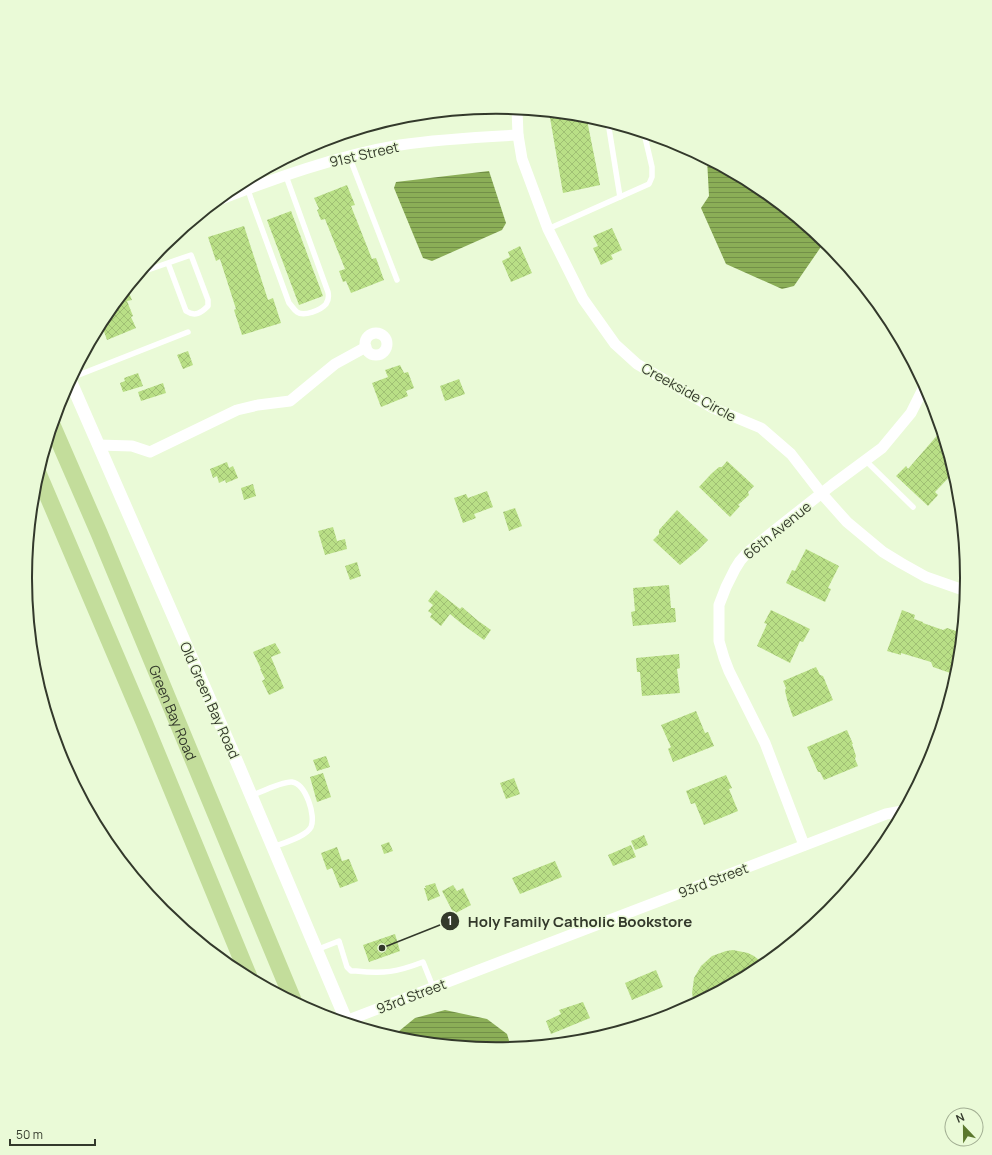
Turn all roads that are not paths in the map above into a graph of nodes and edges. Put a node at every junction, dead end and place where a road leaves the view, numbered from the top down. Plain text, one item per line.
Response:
1 (517, 114) edge
2 (609, 127) edge
3 (518, 135) junction
4 (645, 138) edge
5 (349, 156) junction
6 (286, 176) junction
7 (253, 183) edge
8 (248, 186) edge
9 (620, 197) junction
10 (548, 229) junction
11 (168, 263) junction
12 (149, 269) edge
13 (397, 280) dead end
14 (188, 332) dead end
15 (366, 347) dead end
16 (78, 376) edge
17 (74, 386) edge
18 (921, 392) edge
19 (55, 433) edge
20 (98, 445) junction
21 (866, 460) junction
22 (42, 483) edge
23 (822, 494) junction
24 (913, 507) dead end
25 (960, 589) edge
26 (251, 796) junction
27 (896, 813) edge
28 (804, 845) junction
29 (273, 847) junction
30 (316, 950) junction
31 (245, 967) edge
32 (433, 987) junction
33 (290, 994) edge
34 (344, 1016) edge
35 (352, 1019) edge

1 - 3 street, Creekside Circle
2 - 9 lane
3 - 5 street, 91st Street
3 - 10 street, Creekside Circle
4 - 9 lane
5 - 6 street, 91st Street
5 - 13 lane
6 - 7 street, 91st Street
6 - 8 lane
9 - 10 lane
10 - 23 street, Creekside Circle
11 - 11 lane
11 - 12 lane
14 - 16 lane
15 - 20 street
17 - 20 street, Old Green Bay Road
18 - 21 street, 66th Avenue
19 - 33 main road, Green Bay Road
20 - 26 street, Old Green Bay Road
21 - 23 street, 66th Avenue
21 - 24 lane
22 - 31 main road
23 - 25 street, Creekside Circle
23 - 28 street, 66th Avenue
26 - 29 street, Old Green Bay Road
26 - 29 lane
27 - 28 street, 93rd Street
28 - 32 street, 93rd Street
29 - 30 street, Old Green Bay Road
30 - 32 lane
30 - 34 street, Old Green Bay Road
32 - 35 street, 93rd Street

